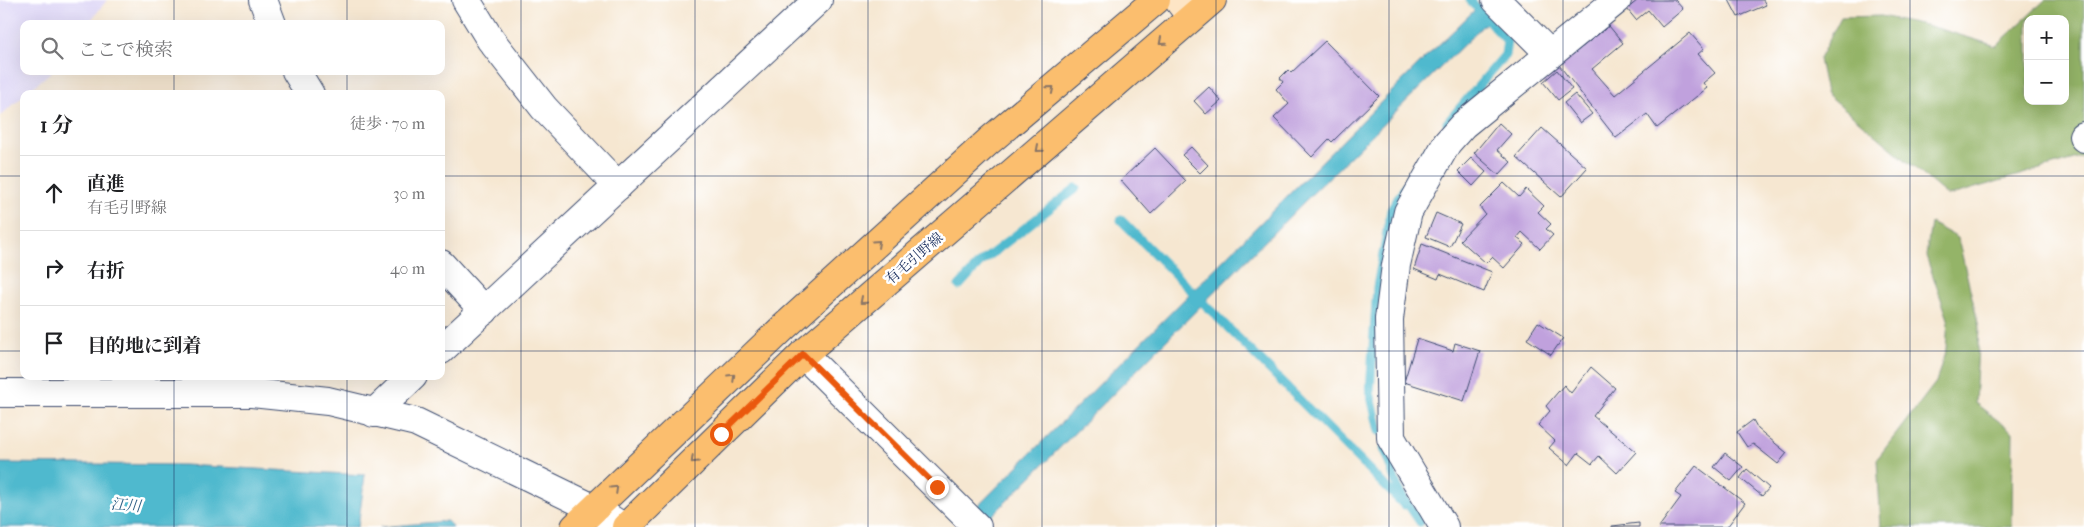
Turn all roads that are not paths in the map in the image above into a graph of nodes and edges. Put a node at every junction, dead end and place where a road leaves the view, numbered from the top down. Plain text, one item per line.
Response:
1 (263, 0) edge
2 (466, 0) edge
3 (1156, 0) edge
4 (1212, 0) edge
5 (1496, 0) edge
6 (1617, 0) edge
7 (808, 4) edge
8 (1185, 8) edge
9 (270, 20) edge
10 (1550, 54) junction
11 (298, 75) edge
12 (308, 90) edge
13 (618, 186) junction
14 (445, 268) edge
15 (484, 311) junction
16 (445, 346) edge
17 (803, 354) junction
18 (409, 380) edge
19 (0, 393) edge
20 (374, 412) junction
21 (583, 520) edge
22 (624, 527) edge
23 (977, 527) edge
24 (1444, 527) edge

1 - 9 street
2 - 13 street
21 -> 3 main road
4 - 8 main road, 有毛引野線
5 - 10 street
6 - 10 street
7 - 13 street
8 -> 17 main road, 有毛引野線
10 - 24 street
11 - 12 street
13 - 15 street
14 - 15 street
15 - 16 street
17 -> 22 main road, 有毛引野線
17 - 23 street
18 - 20 street
19 - 20 street
20 - 21 street
21 - 22 street

